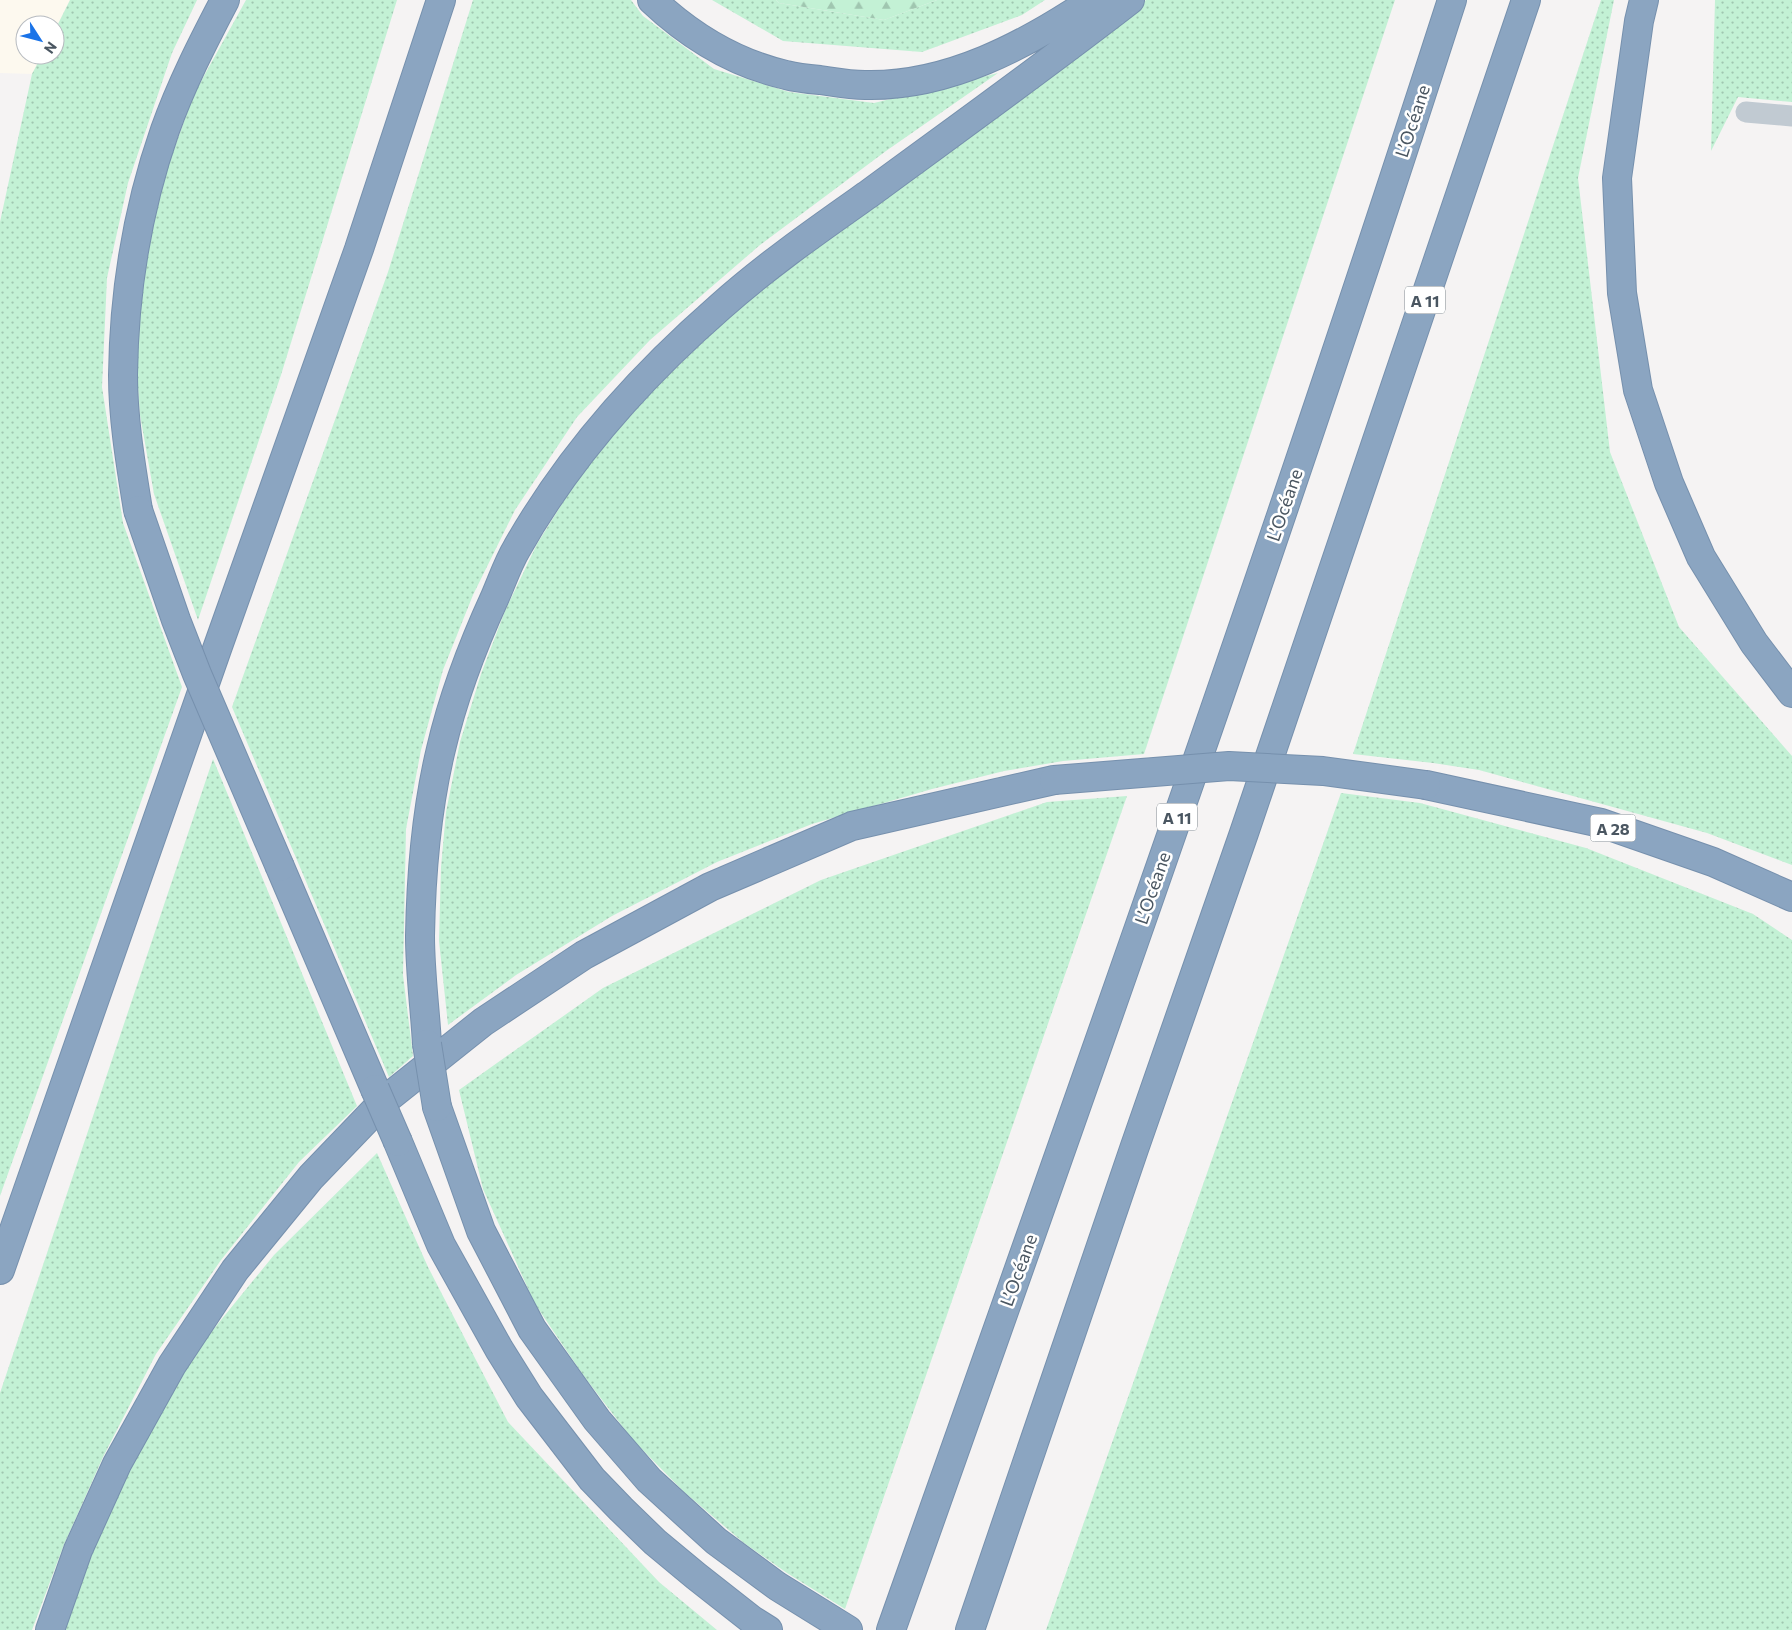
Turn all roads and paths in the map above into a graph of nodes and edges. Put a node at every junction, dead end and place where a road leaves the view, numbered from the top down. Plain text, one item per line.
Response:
1 (225, 0) edge
2 (425, 0) edge
3 (441, 0) edge
4 (652, 0) edge
5 (1093, 0) edge
6 (1130, 0) edge
7 (1452, 0) edge
8 (1526, 0) edge
9 (1644, 0) edge
10 (1746, 112) dead end
11 (1792, 116) edge
12 (359, 249) junction
13 (1792, 693) edge
14 (1792, 897) edge
15 (0, 1270) edge
16 (990, 1575) junction
17 (760, 1625) edge
18 (50, 1630) edge
19 (848, 1630) edge
20 (891, 1630) edge
21 (970, 1630) edge
22 (980, 1630) edge

1 - 17 highway, bridge
2 - 12 highway
3 - 12 highway
4 - 5 highway
6 - 19 highway, bridge
7 - 20 highway, L’Océane / A 11
8 - 16 highway, A 11
9 - 13 highway
10 - 11 lane
12 - 15 highway
14 - 18 highway, A 28, bridge
16 - 21 highway, A 11
16 - 22 highway

